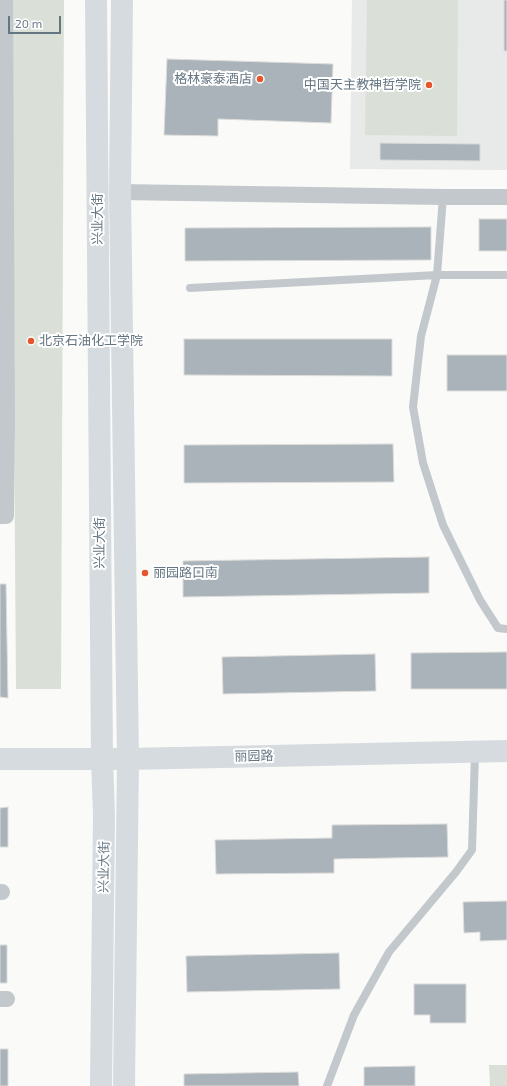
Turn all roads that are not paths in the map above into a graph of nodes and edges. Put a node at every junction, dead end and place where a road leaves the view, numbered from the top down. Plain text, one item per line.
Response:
1 (96, 0) edge
2 (122, 0) edge
3 (3, 6) edge
4 (120, 192) junction
5 (507, 196) edge
6 (443, 197) junction
7 (3, 270) edge
8 (437, 275) junction
9 (507, 275) edge
10 (190, 288) dead end
11 (0, 516) edge
12 (507, 629) edge
13 (507, 751) edge
14 (475, 752) junction
15 (0, 759) edge
16 (102, 759) junction
17 (128, 759) junction
18 (101, 1086) edge
19 (124, 1086) edge
20 (327, 1086) edge

1 - 16 main road, 兴业大街
2 - 4 main road, 兴业大街
3 - 7 street
4 - 6 street
4 - 17 main road, 兴业大街
5 - 6 street
6 - 8 lane
7 - 11 street
8 - 9 lane
8 - 10 lane
8 - 12 lane
13 - 14 main road, 丽园路
14 - 17 main road, 丽园路
14 - 20 lane
15 - 16 main road, 丽园路
16 - 17 main road, 丽园路
16 - 18 main road, 兴业大街
17 - 19 main road, 兴业大街

